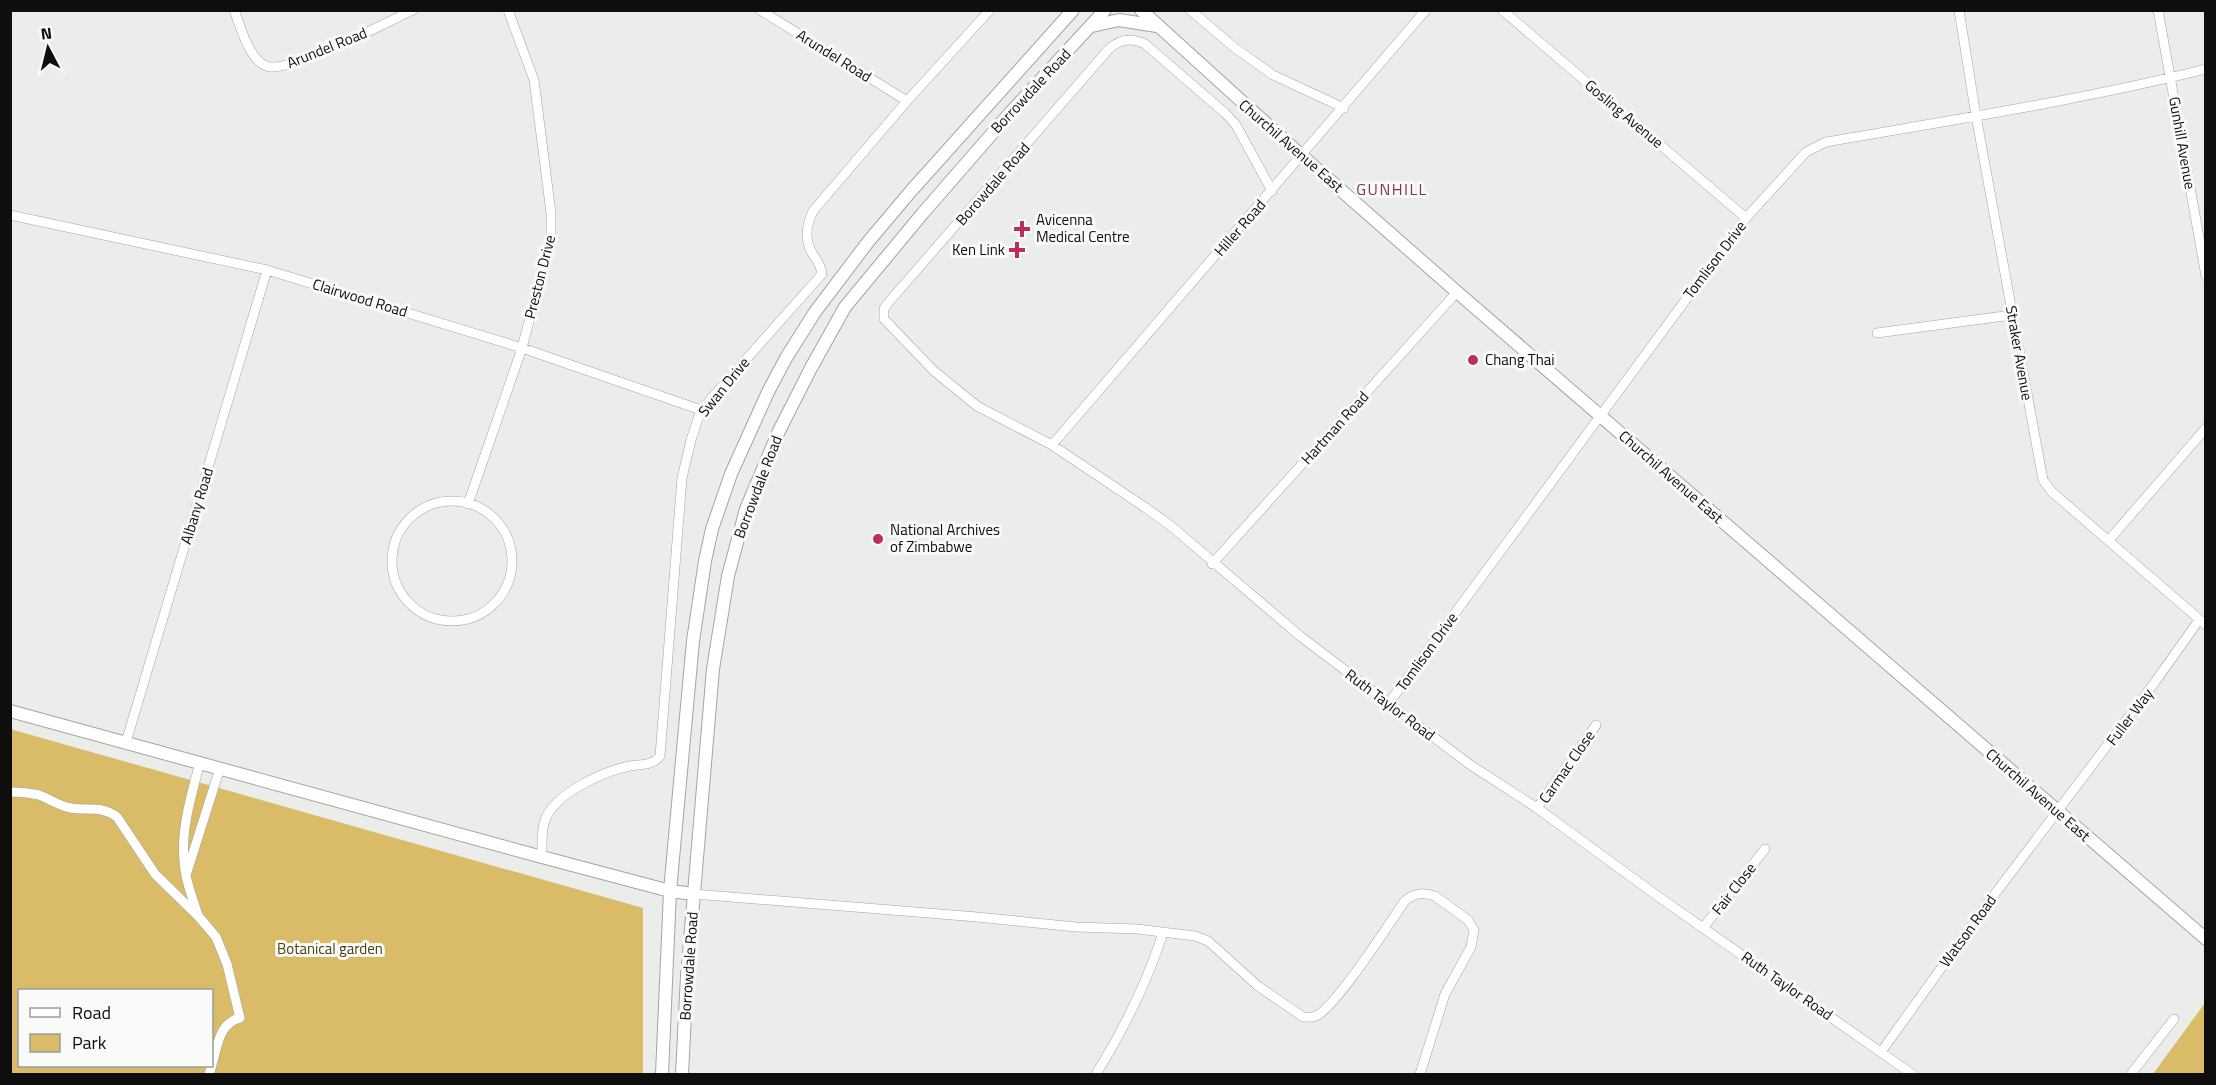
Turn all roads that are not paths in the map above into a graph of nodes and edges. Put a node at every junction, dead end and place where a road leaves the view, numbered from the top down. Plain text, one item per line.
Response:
1 (234, 10) edge
2 (413, 10) edge
3 (508, 10) edge
4 (760, 10) edge
5 (990, 10) edge
6 (1073, 10) edge
7 (1105, 10) edge
8 (1141, 10) edge
9 (1154, 10) edge
10 (1190, 10) edge
11 (1426, 10) edge
12 (1502, 10) edge
13 (1959, 10) edge
14 (2158, 10) edge
15 (1090, 27) junction
16 (1158, 27) junction
17 (1108, 50) joint
18 (2205, 69) edge
19 (2170, 78) junction
20 (907, 101) junction
21 (1344, 108) junction
22 (1976, 116) junction
23 (1302, 156) junction
24 (1272, 191) junction
25 (10, 215) edge
26 (1746, 219) junction
27 (267, 270) junction
28 (2205, 270) edge
29 (1457, 292) junction
30 (2012, 315) junction
31 (884, 319) joint
32 (1877, 333) dead end
33 (522, 348) junction
34 (701, 410) junction
35 (1600, 416) junction
36 (2205, 428) edge
37 (1052, 445) junction
38 (468, 504) junction
39 (2109, 540) junction
40 (1212, 564) junction
41 (2202, 622) edge
42 (1388, 704) junction
43 (10, 711) edge
44 (1596, 725) dead end
45 (126, 742) junction
46 (200, 762) junction
47 (220, 768) junction
48 (10, 792) edge
49 (1537, 808) junction
50 (2058, 812) junction
51 (1765, 849) dead end
52 (542, 857) junction
53 (186, 875) junction
54 (670, 891) junction
55 (694, 894) junction
56 (199, 918) junction
57 (1703, 928) junction
58 (1163, 933) junction
59 (2205, 939) edge
60 (2174, 1019) dead end
61 (1881, 1052) junction
62 (213, 1061) edge
63 (662, 1074) edge
64 (682, 1074) edge
65 (1096, 1074) edge
66 (1420, 1074) edge
67 (1912, 1074) edge
68 (2131, 1074) edge

1 - 2 street, Arundel Road
3 - 33 street, Preston Drive
4 - 20 street, Arundel Road
5 - 20 street, Swan Drive
6 - 54 main road, Borrowdale Road
7 - 15 main road, Borrowdale Road
8 - 16 main road, Churchil Avenue East
9 - 16 main road
10 - 21 street
11 - 21 street, Hiller Road
12 - 26 street, Gosling Avenue
13 - 22 street, Straker Avenue
14 - 19 street, Gunhill Avenue
15 - 16 main road
15 - 55 main road, Borrowdale Road
16 - 23 main road, Churchil Avenue East
17 - 24 street, Churchil Avenue East
17 - 31 street, Borowdale Road
18 - 19 street, Tomlison Drive
19 - 22 street, Tomlison Drive
19 - 28 street, Gunhill Avenue
20 - 34 street, Swan Drive
21 - 23 street, Hiller Road
22 - 26 street, Tomlison Drive
22 - 30 street, Straker Avenue
23 - 24 street, Hiller Road
23 - 29 main road, Churchil Avenue East
24 - 37 street, Hiller Road
25 - 27 street, Clairwood Road
26 - 35 street, Tomlison Drive
27 - 33 street, Clairwood Road
27 - 45 street, Albany Road
29 - 35 main road, Churchil Avenue East
29 - 40 street, Hartman Road
30 - 32 street
30 - 39 street, Straker Avenue
31 - 37 street, Ruth Taylor Road
33 - 34 street, Clairwood Road
33 - 38 street, Preston Drive
34 - 52 street, Swan Drive
35 - 42 street, Tomlison Drive
35 - 50 main road, Churchil Avenue East
36 - 39 street
37 - 40 street, Ruth Taylor Road
38 - 38 street
39 - 41 street, Straker Avenue
40 - 42 street, Ruth Taylor Road
41 - 50 street, Fuller Way
42 - 49 street, Ruth Taylor Road
43 - 45 main road
44 - 49 street, Carmac Close
45 - 46 main road
46 - 47 main road
46 - 53 street
47 - 52 main road
47 - 53 street
48 - 56 street
49 - 57 street, Ruth Taylor Road
50 - 59 main road, Churchil Avenue East
50 - 61 street, Watson Road
51 - 57 street, Fair Close
52 - 54 main road
53 - 56 street
54 - 55 main road
54 - 63 main road, Borrowdale Road
55 - 58 street
55 - 64 main road, Borrowdale Road
56 - 62 street
57 - 61 street, Ruth Taylor Road
58 - 65 street
58 - 66 street
60 - 68 street
61 - 67 street, Ruth Taylor Road

